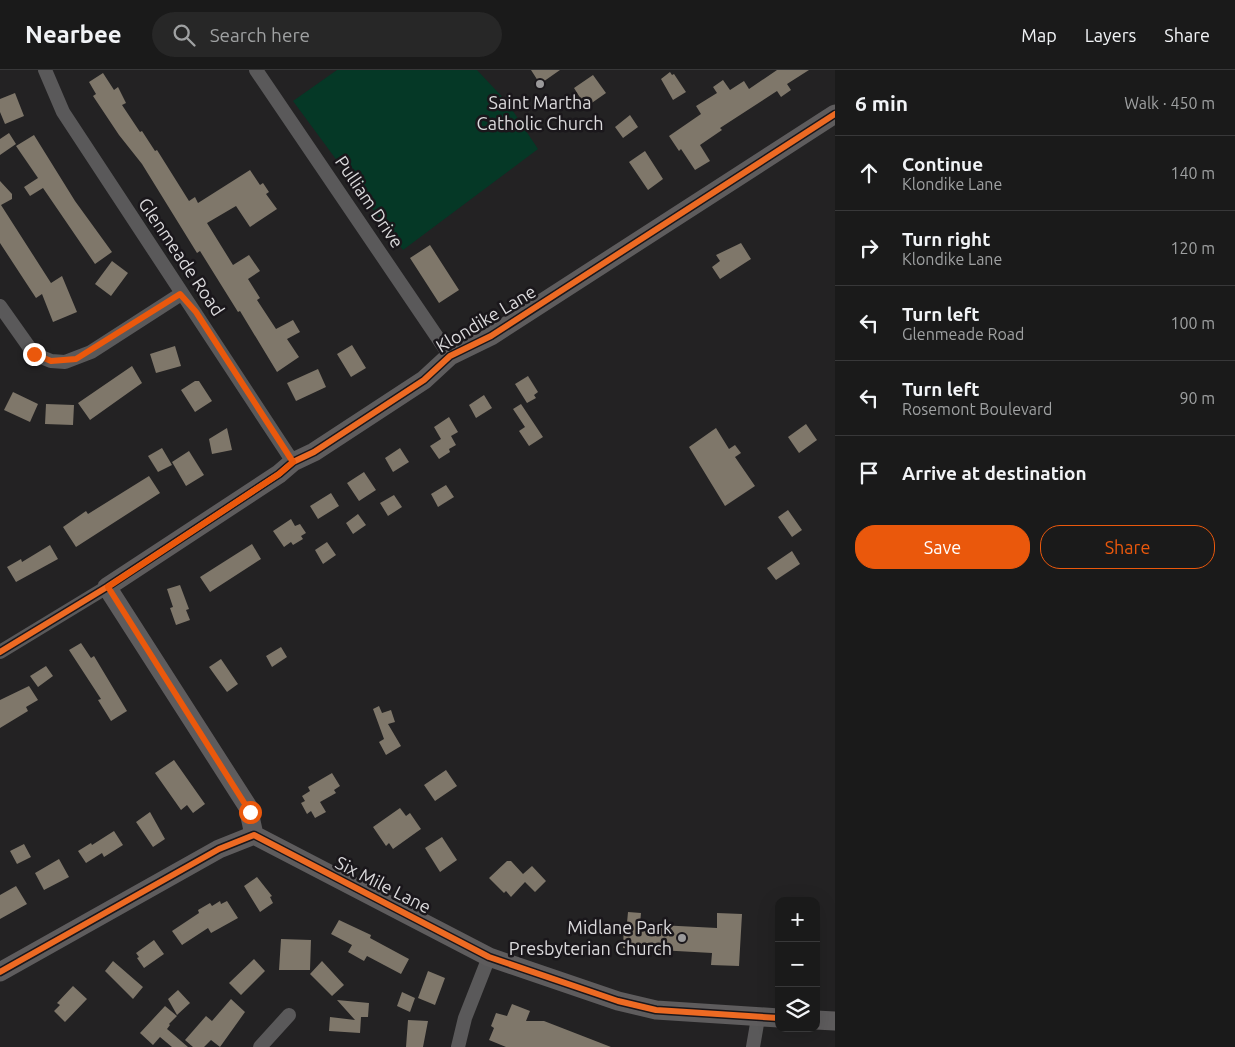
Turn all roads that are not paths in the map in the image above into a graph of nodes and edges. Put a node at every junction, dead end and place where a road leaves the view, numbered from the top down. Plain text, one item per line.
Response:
1 (45, 70) edge
2 (256, 70) edge
3 (835, 114) edge
4 (180, 294) junction
5 (0, 306) edge
6 (450, 356) junction
7 (293, 462) junction
8 (108, 587) junction
9 (0, 652) edge
10 (254, 835) junction
11 (488, 957) junction
12 (0, 972) edge
13 (289, 1016) dead end
14 (758, 1018) junction
15 (775, 1018) edge
16 (820, 1020) edge
17 (835, 1021) edge
18 (260, 1047) edge
19 (458, 1047) edge
20 (754, 1047) edge

1 - 4 street, Glenmeade Road
2 - 6 street, Pulliam Drive
3 - 6 street, Klondike Lane
4 - 5 street
4 - 7 street, Glenmeade Road
6 - 7 street, Klondike Lane
7 - 8 street, Klondike Lane
8 - 9 street
8 - 10 street
10 - 11 street, Six Mile Lane
10 - 12 street
11 - 14 street, Six Mile Lane
11 - 19 street
13 - 18 street
14 - 15 street, Six Mile Lane
14 - 20 street
16 - 17 street

